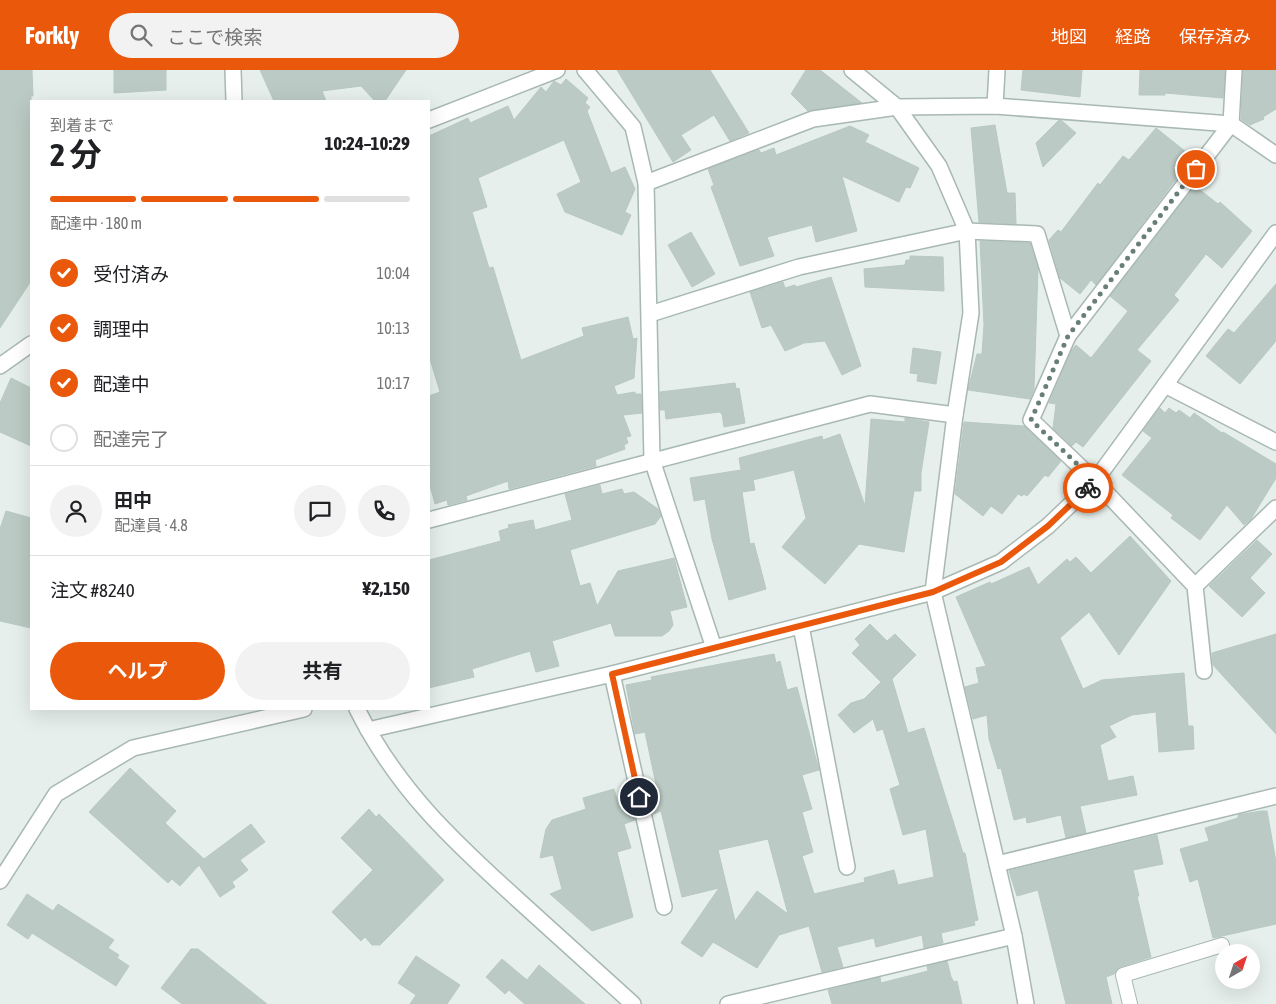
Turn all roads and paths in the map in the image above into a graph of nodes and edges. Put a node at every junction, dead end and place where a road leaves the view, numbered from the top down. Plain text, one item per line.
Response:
1 (233, 70) edge
2 (557, 70) edge
3 (585, 70) edge
4 (852, 70) edge
5 (997, 70) edge
6 (1234, 70) edge
7 (234, 100) edge
8 (995, 106) junction
9 (898, 107) junction
10 (430, 120) edge
11 (1231, 124) junction
12 (1276, 155) edge
13 (646, 183) junction
14 (967, 231) junction
15 (1276, 233) edge
16 (650, 314) junction
17 (1068, 336) junction
18 (30, 345) edge
19 (0, 366) edge
20 (1165, 385) junction
21 (955, 414) junction
22 (1276, 442) edge
23 (652, 460) junction
24 (1095, 481) junction
25 (1276, 508) edge
26 (430, 520) edge
27 (1195, 586) junction
28 (933, 592) junction
29 (801, 626) junction
30 (714, 648) junction
31 (1204, 671) dead end
32 (612, 674) junction
33 (300, 710) edge
34 (358, 710) edge
35 (368, 730) junction
36 (1276, 796) edge
37 (997, 864) junction
38 (847, 867) dead end
39 (0, 881) edge
40 (664, 907) dead end
41 (1014, 936) junction
42 (1215, 947) edge
43 (633, 1004) edge
44 (728, 1004) edge
45 (1026, 1004) edge
46 (1130, 1004) edge

1 - 7 street
2 - 10 street
3 - 13 street
4 - 9 street
5 - 8 street
6 - 11 street
8 - 9 street
8 - 11 street
9 - 13 street
9 - 14 street
11 - 12 street
11 - 17 street
13 - 16 street
14 - 16 street
14 - 17 street
14 - 21 street
15 - 20 street
16 - 23 street
17 - 24 street
18 - 19 street
20 - 22 street
20 - 24 street
21 - 23 street
21 - 28 street
23 - 26 street
23 - 30 street
24 - 27 street
24 - 28 street
25 - 27 street
27 - 31 street
28 - 29 street
28 - 37 street
29 - 30 street
29 - 38 street
30 - 32 street
32 - 35 street
32 - 40 street
33 - 39 street
34 - 35 street
35 - 43 street
36 - 37 street
37 - 41 street
41 - 44 street
41 - 45 street
42 - 46 lane

